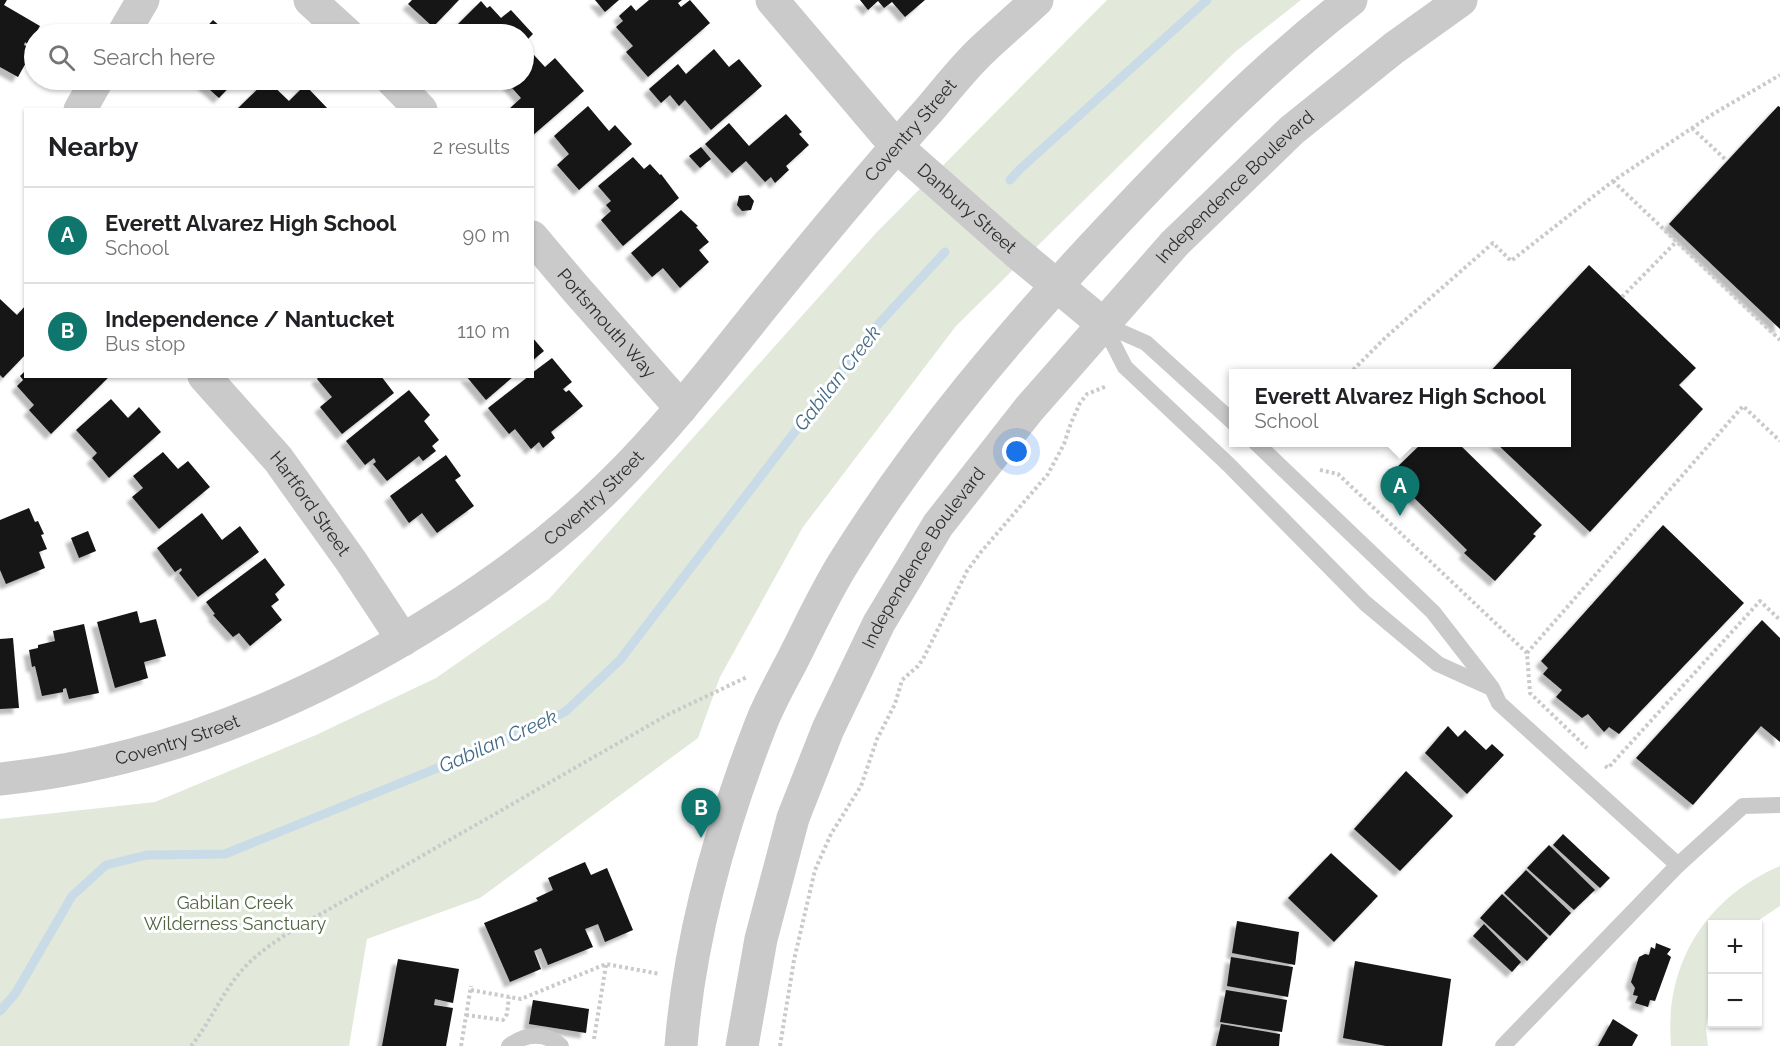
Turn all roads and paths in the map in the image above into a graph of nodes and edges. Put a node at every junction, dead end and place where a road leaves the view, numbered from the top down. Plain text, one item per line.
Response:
1 (143, 0) edge
2 (310, 0) edge
3 (772, 0) edge
4 (1037, 0) edge
5 (1351, 0) edge
6 (1461, 0) edge
7 (129, 24) edge
8 (336, 24) edge
9 (1780, 75) edge
10 (91, 90) edge
11 (402, 90) edge
12 (81, 108) edge
13 (419, 108) edge
14 (1692, 128) junction
15 (896, 146) junction
16 (1727, 161) dead end
17 (1613, 181) junction
18 (534, 239) edge
19 (1677, 241) junction
20 (1055, 286) junction
21 (1622, 297) dead end
22 (1103, 324) junction
23 (1780, 340) edge
24 (1354, 369) edge
25 (206, 378) edge
26 (1107, 386) dead end
27 (681, 408) junction
28 (1229, 419) edge
29 (1780, 441) edge
30 (1260, 447) edge
31 (1319, 470) dead end
32 (1780, 620) edge
33 (403, 640) junction
34 (1527, 653) junction
35 (751, 675) dead end
36 (1492, 688) junction
37 (1592, 753) dead end
38 (1600, 761) dead end
39 (0, 779) edge
40 (1780, 805) edge
41 (1678, 865) junction
42 (606, 964) junction
43 (660, 974) dead end
44 (509, 997) junction
45 (466, 1015) junction
46 (594, 1039) dead end
47 (191, 1046) edge
48 (461, 1046) edge
49 (509, 1046) edge
50 (561, 1046) edge
51 (681, 1046) edge
52 (742, 1046) edge
53 (780, 1046) edge
54 (1503, 1046) edge

1 - 7 street
2 - 8 street
3 - 15 street, Danbury Street
4 - 15 street, Coventry Street
5 - 20 street
6 - 22 street, Independence Boulevard
9 - 14 path
10 - 12 street
11 - 13 street
14 - 16 path
14 - 17 path
15 - 20 street, Danbury Street
15 - 27 street, Coventry Street
17 - 19 path
17 - 24 path
18 - 27 street, Portsmouth Way
19 - 21 path
19 - 23 path
20 - 22 street, Danbury Street
20 - 51 street
22 - 28 lane
22 - 36 lane
22 - 52 street, Independence Boulevard
25 - 33 street, Hartford Street
26 - 53 path
27 - 33 street, Coventry Street
29 - 34 path
30 - 36 lane
31 - 34 path
32 - 38 path
33 - 39 street, Coventry Street
34 - 37 path
35 - 47 path
36 - 41 lane
40 - 41 lane
41 - 54 lane
42 - 43 path
42 - 44 path
42 - 46 path
44 - 45 path
44 - 45 path
45 - 48 path
49 - 50 lane

